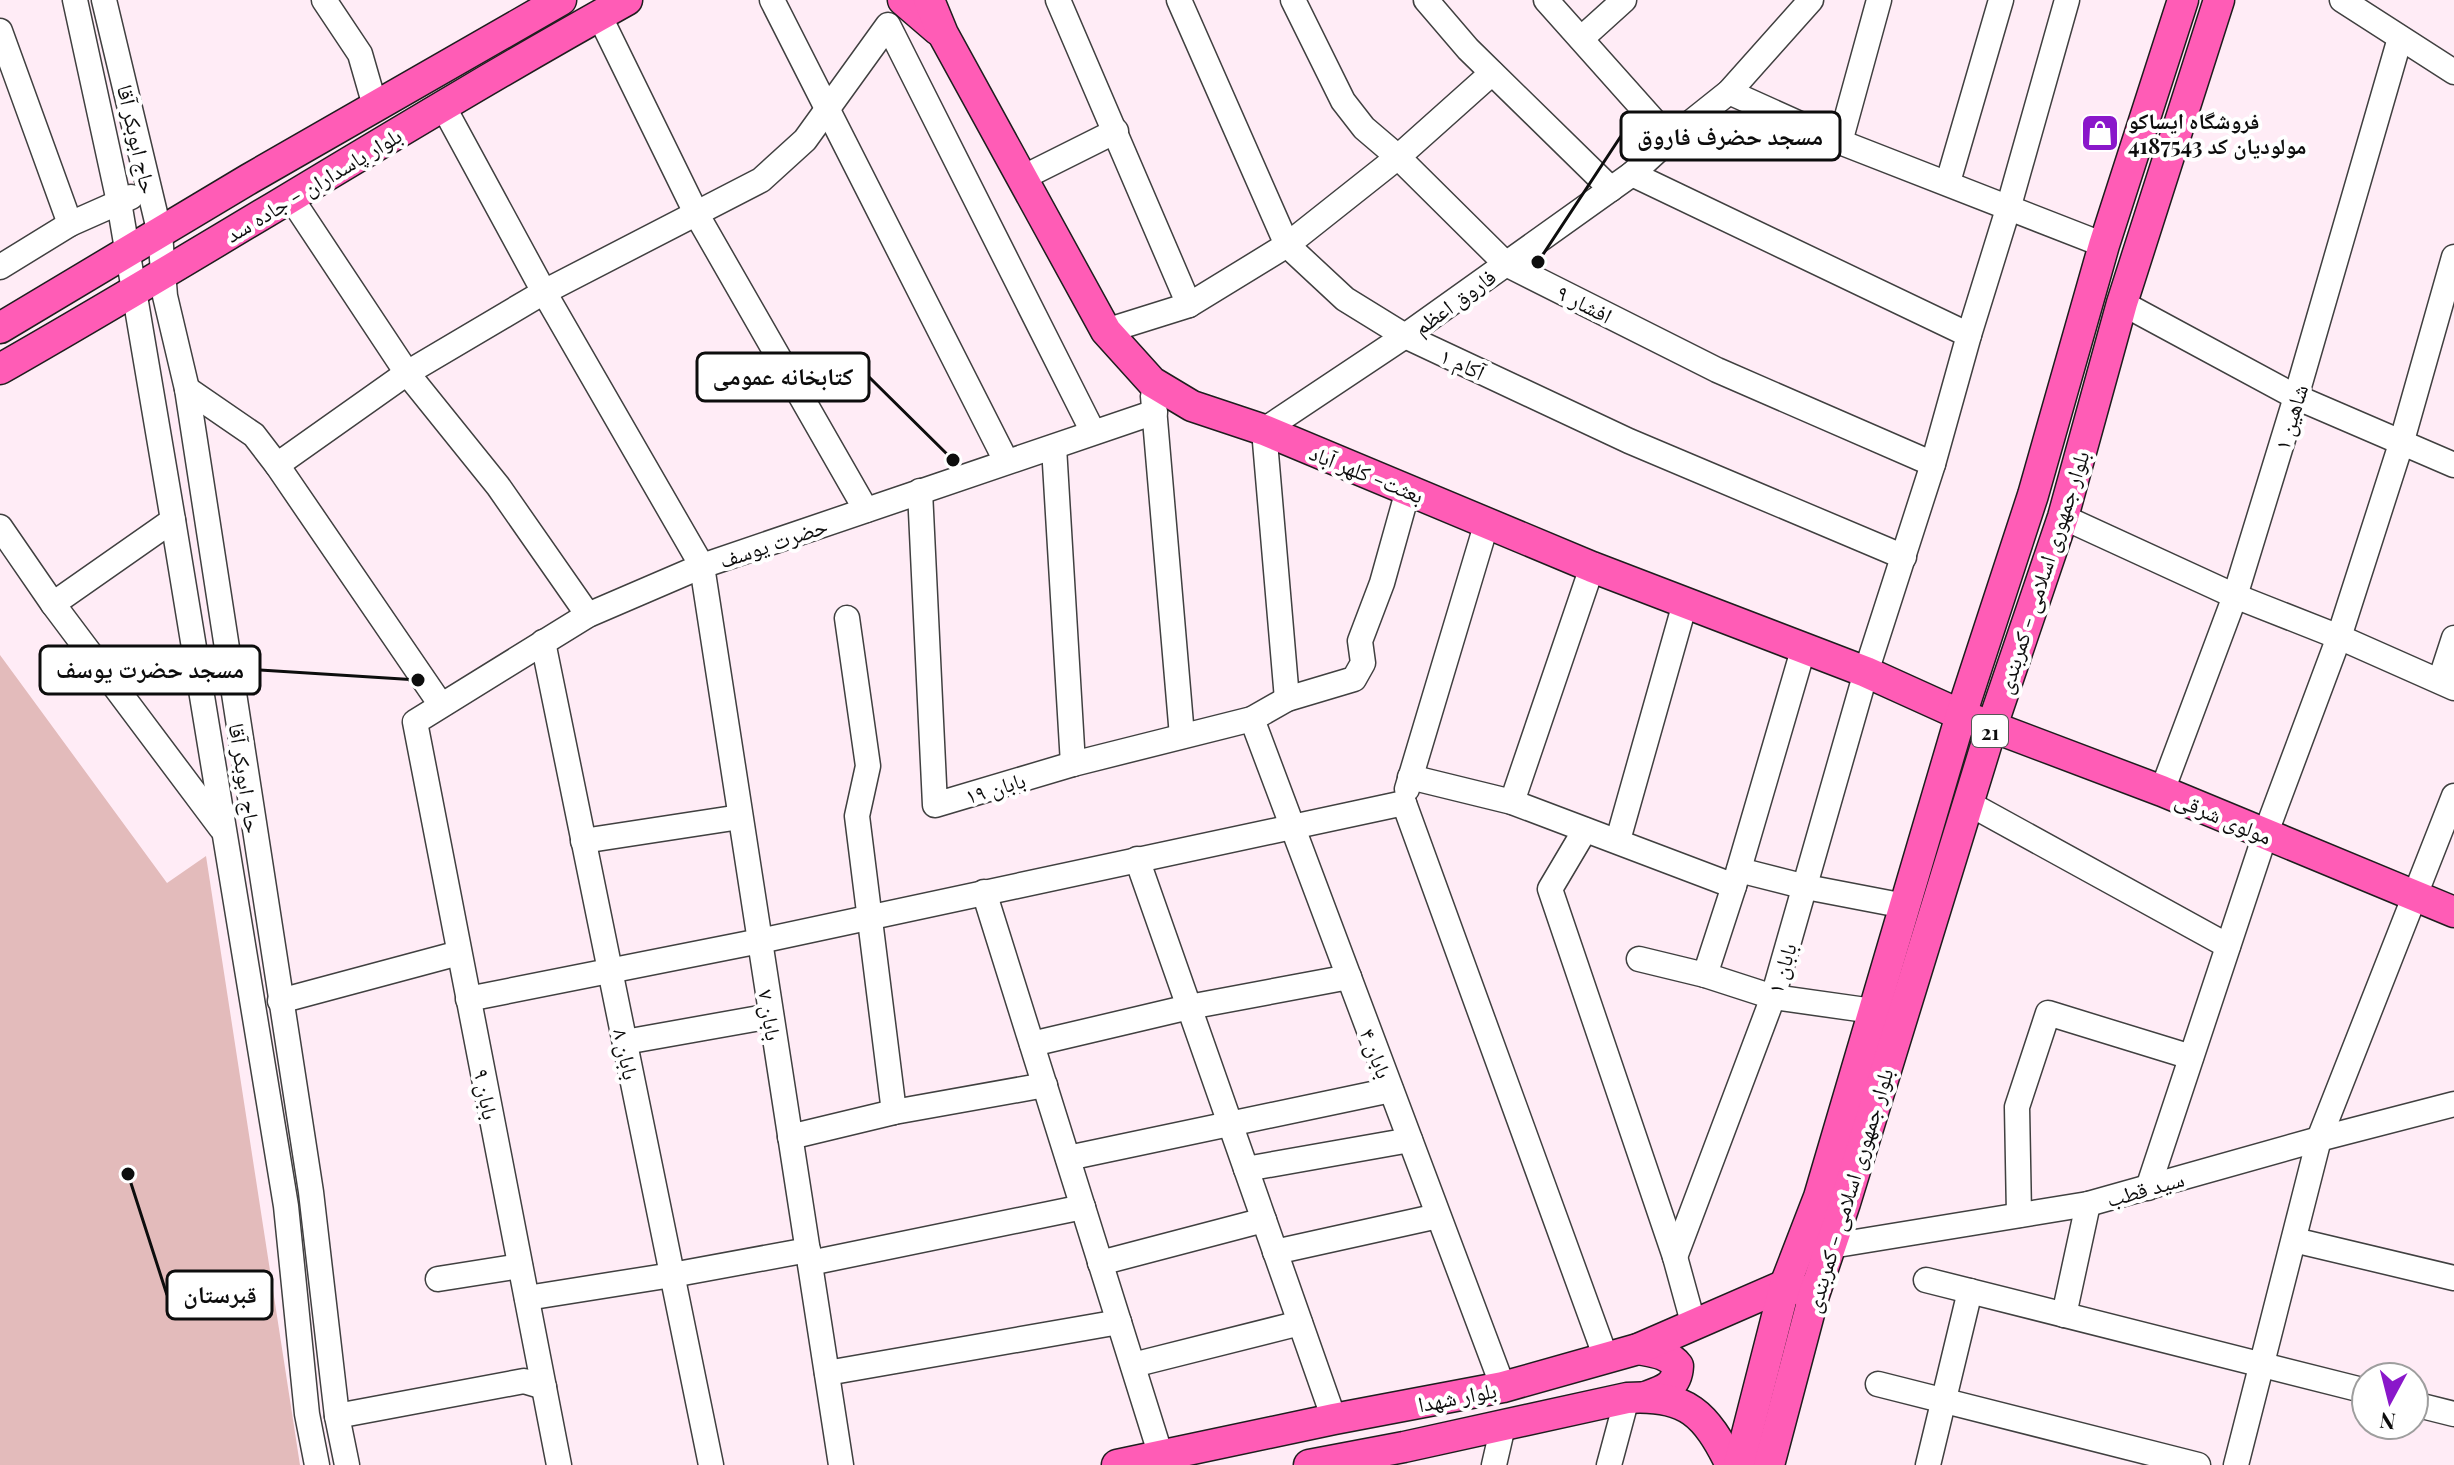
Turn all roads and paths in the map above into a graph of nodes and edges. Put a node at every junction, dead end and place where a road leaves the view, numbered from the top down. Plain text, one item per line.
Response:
1 (75, 0) edge
2 (104, 0) edge
3 (324, 0) edge
4 (561, 0) edge
5 (627, 0) edge
6 (772, 0) edge
7 (929, 0) edge
8 (1058, 0) edge
9 (1179, 0) edge
10 (1293, 0) edge
11 (1426, 0) edge
12 (1546, 0) edge
13 (1624, 0) edge
14 (1811, 0) edge
15 (1879, 0) edge
16 (2001, 0) edge
17 (2067, 0) edge
18 (2183, 0) edge
19 (2219, 0) edge
20 (2342, 0) edge
21 (896, 12) edge
22 (599, 15) junction
23 (0, 31) edge
24 (943, 34) junction
25 (1582, 38) junction
26 (2400, 38) junction
27 (2454, 72) edge
28 (1492, 73) junction
29 (1729, 92) junction
30 (375, 106) junction
31 (443, 106) junction
32 (825, 108) junction
33 (1116, 131) junction
34 (1670, 139) junction
35 (1840, 142) junction
36 (1398, 157) junction
37 (1632, 174) junction
38 (1022, 178) junction
39 (1948, 182) junction
40 (149, 189) junction
41 (1611, 189) junction
42 (291, 198) junction
43 (119, 202) junction
44 (2008, 209) junction
45 (697, 215) junction
46 (70, 224) junction
47 (160, 234) junction
48 (1287, 245) junction
49 (2104, 245) junction
50 (128, 252) junction
51 (2454, 257) edge
52 (1506, 264) junction
53 (0, 267) edge
54 (162, 275) junction
55 (135, 292) junction
56 (544, 292) junction
57 (2122, 303) junction
58 (1189, 305) junction
59 (0, 328) edge
60 (1106, 331) junction
61 (1969, 335) junction
62 (1405, 336) junction
63 (0, 369) edge
64 (407, 373) junction
65 (187, 389) junction
66 (1153, 397) junction
67 (2296, 397) junction
68 (1264, 430) junction
69 (1093, 432) junction
70 (2401, 444) junction
71 (1054, 447) junction
72 (1006, 461) junction
73 (1933, 464) junction
74 (277, 465) junction
75 (2454, 465) edge
76 (1408, 490) junction
77 (920, 491) junction
78 (866, 510) junction
79 (2063, 517) junction
80 (173, 520) junction
81 (1487, 522) junction
82 (0, 527) edge
83 (1904, 557) junction
84 (702, 566) junction
85 (1592, 567) junction
86 (2235, 596) junction
87 (1685, 603) junction
88 (53, 604) junction
89 (588, 615) junction
90 (847, 618) dead end
91 (2339, 637) junction
92 (2454, 638) edge
93 (543, 642) junction
94 (1803, 650) junction
95 (1866, 672) junction
96 (2447, 685) edge
97 (1287, 699) junction
98 (441, 705) junction
99 (1961, 715) junction
100 (1252, 719) junction
101 (415, 722) joint
102 (1992, 726) junction
103 (1182, 736) junction
104 (1073, 764) junction
105 (1410, 777) junction
106 (2162, 791) junction
107 (2454, 796) edge
108 (1512, 802) junction
109 (1404, 803) junction
110 (1968, 803) junction
111 (740, 817) junction
112 (1293, 826) junction
113 (1585, 830) junction
114 (223, 831) junction
115 (2265, 835) junction
116 (1618, 840) junction
117 (583, 841) junction
118 (1137, 859) junction
119 (1737, 878) junction
120 (1806, 887) junction
121 (984, 892) junction
122 (2415, 897) junction
123 (1905, 906) junction
124 (2454, 912) edge
125 (871, 915) junction
126 (760, 941) junction
127 (2228, 946) junction
128 (459, 953) junction
129 (1639, 959) dead end
130 (610, 971) junction
131 (1705, 975) junction
132 (1349, 977) junction
133 (1773, 997) junction
134 (468, 999) junction
135 (280, 1001) junction
136 (1189, 1007) junction
137 (1873, 1011) junction
138 (771, 1016) junction
139 (625, 1042) junction
140 (1032, 1044) junction
141 (2191, 1057) junction
142 (1045, 1085) junction
143 (1391, 1090) junction
144 (2454, 1104) edge
145 (894, 1112) junction
146 (1230, 1122) junction
147 (790, 1137) junction
148 (2319, 1139) junction
149 (1410, 1140) junction
150 (1068, 1158) junction
151 (1246, 1169) junction
152 (2148, 1188) junction
153 (1832, 1200) junction
154 (2088, 1204) junction
155 (1083, 1207) junction
156 (2019, 1215) junction
157 (1438, 1216) junction
158 (1264, 1220) junction
159 (2294, 1240) junction
160 (1831, 1246) junction
161 (1275, 1252) junction
162 (809, 1256) junction
163 (1675, 1257) junction
164 (1100, 1263) junction
165 (520, 1266) junction
166 (2453, 1274) edge
167 (672, 1275) junction
168 (438, 1279) dead end
169 (1926, 1280) dead end
170 (1785, 1285) junction
171 (1970, 1291) junction
172 (1814, 1295) junction
173 (527, 1298) junction
174 (2064, 1315) junction
175 (1119, 1322) junction
176 (1300, 1323) junction
177 (1694, 1326) junction
178 (1638, 1349) junction
179 (1606, 1358) junction
180 (1133, 1365) junction
181 (2262, 1365) junction
182 (827, 1373) junction
183 (1878, 1384) dead end
184 (544, 1387) junction
185 (1503, 1387) junction
186 (2350, 1387) edge
187 (1637, 1397) junction
188 (1943, 1400) junction
189 (2430, 1408) edge
190 (2454, 1414) edge
191 (337, 1416) junction
192 (1334, 1419) junction
193 (1503, 1426) junction
194 (1161, 1456) junction
195 (1402, 1456) edge
196 (317, 1465) edge
197 (347, 1465) edge
198 (559, 1465) edge
199 (711, 1465) edge
200 (841, 1465) edge
201 (1117, 1465) edge
202 (1309, 1465) edge
203 (1494, 1465) edge
204 (1609, 1465) edge
205 (1731, 1465) edge
206 (1739, 1465) edge
207 (1769, 1465) edge
208 (1928, 1465) edge
209 (2198, 1465) edge
210 (2236, 1465) edge

1 - 43 street, حاج ابوبکر آقا
2 - 40 street, حاج ابوبکر آقا
3 - 30 street
4 - 30 main road, بلوار پاسداران - جاده سد
5 - 22 main road, بلوار پاسداران - جاده سد
6 - 32 street
7 - 24 main road
8 - 33 street
9 - 48 street, آکام ۱
10 - 36 street, افشار ۹
11 - 28 street
12 - 25 street
13 - 25 street
14 - 29 street, فاروق اعظم
15 - 35 street
16 - 39 street
17 - 44 street, بابان ۱
18 - 49 main road, بلوار جمهوری اسلامی - کمربندی / 21
19 - 57 main road, بلوار جمهوری اسلامی - کمربندی / 21
20 - 26 street
21 - 24 main road
21 - 32 street
21 - 69 street
22 - 31 main road, بلوار پاسداران - جاده سد
22 - 45 street
23 - 46 street
24 - 38 main road, بعثت- کلهر آباد
25 - 34 street
26 - 27 street
26 - 67 street, شاهین ۱
28 - 36 street
28 - 41 street
29 - 34 street, فاروق اعظم
29 - 35 street
30 - 47 main road, بلوار پاسداران - جاده سد
31 - 42 main road, بلوار پاسداران - جاده سد
31 - 56 street
32 - 45 street
32 - 72 street
33 - 38 street
33 - 58 street
34 - 37 street, فاروق اعظم
35 - 39 street
36 - 48 street
36 - 52 street, افشار ۹
37 - 41 street, فاروق اعظم
37 - 61 street
38 - 60 main road, بعثت- کلهر آباد
39 - 44 street
40 - 43 street
40 - 47 street, حاج ابوبکر آقا
41 - 52 street, فاروق اعظم
42 - 54 main road, بلوار پاسداران - جاده سد
42 - 64 street
43 - 46 street
43 - 50 street, حاج ابوبکر آقا
44 - 49 street
44 - 61 street, بابان ۱
45 - 56 street
45 - 78 street
46 - 53 street
47 - 50 main road, بلوار پاسداران - جاده سد
47 - 54 street, حاج ابوبکر آقا
48 - 58 street
48 - 62 street, آکام ۱
49 - 99 main road, بلوار جمهوری اسلامی - کمربندی / 21
50 - 55 street, حاج ابوبکر آقا
50 - 59 main road, بلوار پاسداران - جاده سد
51 - 70 street
52 - 62 street, فاروق اعظم
52 - 73 street, افشار ۹
54 - 55 main road, بلوار پاسداران - جاده سد
54 - 65 street, حاج ابوبکر آقا
55 - 63 main road, بلوار پاسداران - جاده سد
55 - 80 street, حاج ابوبکر آقا
56 - 64 street
56 - 84 street
57 - 67 street
57 - 79 main road, بلوار جمهوری اسلامی - کمربندی / 21
58 - 60 street
60 - 66 main road, بعثت- کلهر آباد
61 - 73 street, بابان ۱
62 - 68 street, فاروق اعظم
62 - 83 street, آکام ۱
64 - 74 street
64 - 89 street
65 - 74 street
65 - 135 street, حاج ابوبکر آقا
66 - 68 main road, بعثت- کلهر آباد
66 - 69 street, حضرت یوسف
66 - 103 street
67 - 70 street
67 - 86 street, شاهین ۱
68 - 76 main road, بعثت- کلهر آباد
68 - 97 street
69 - 71 street, حضرت یوسف
70 - 75 street
70 - 91 street
71 - 72 street, حضرت یوسف
71 - 104 street
72 - 77 street, حضرت یوسف
73 - 83 street, بابان ۱
74 - 98 street
76 - 81 main road, بعثت- کلهر آباد
76 - 97 street, بابان ۱۹
77 - 78 street, حضرت یوسف
77 - 104 street, بابان ۱۹
78 - 84 street, حضرت یوسف
79 - 86 street
79 - 102 main road, بلوار جمهوری اسلامی - کمربندی / 21
80 - 88 street
80 - 114 street, حاج ابوبکر آقا
81 - 85 main road, بعثت- کلهر آباد
81 - 105 street
82 - 88 street
83 - 95 street, بابان ۱
84 - 89 street, حضرت یوسف
84 - 111 street, بابان ۷
85 - 87 main road, بعثت- کلهر آباد
85 - 108 street
86 - 91 street
86 - 106 street, شاهین ۱
87 - 94 main road, بعثت- کلهر آباد
87 - 116 street
88 - 114 street
89 - 93 street, حضرت یوسف
90 - 125 street
91 - 96 street
91 - 115 street
92 - 96 street
93 - 98 street, حضرت یوسف
93 - 117 street, بابان ۸
94 - 95 main road, بعثت- کلهر آباد
94 - 119 street
95 - 99 main road, بعثت- کلهر آباد
95 - 120 street, بابان ۱
97 - 100 street, بابان ۱۹
98 - 101 street, حضرت یوسف
99 - 102 main road, مولوی شرقی
99 - 123 main road, بلوار جمهوری اسلامی - کمربندی / 21
100 - 103 street, بابان ۱۹
100 - 112 street, بابان ۴
101 - 128 street, بابان ۹
102 - 106 main road, مولوی شرقی
102 - 110 main road, بلوار جمهوری اسلامی - کمربندی / 21
103 - 104 street, بابان ۱۹
105 - 108 street
105 - 109 street
106 - 115 main road, مولوی شرقی
107 - 122 street
108 - 113 street
109 - 112 street
109 - 179 street
110 - 127 street
110 - 153 main road, بلوار جمهوری اسلامی - کمربندی / 21
111 - 117 street
111 - 126 street, بابان ۷
112 - 118 street
112 - 132 street, بابان ۴
113 - 116 street
113 - 163 street
114 - 196 street, حاج ابوبکر آقا
115 - 122 main road, مولوی شرقی
115 - 127 street
116 - 119 street
117 - 130 street, بابان ۸
118 - 121 street
118 - 136 street
119 - 120 street
119 - 131 street
120 - 123 street
120 - 133 street, بابان ۱
121 - 125 street
121 - 140 street
122 - 124 main road, مولوی شرقی
122 - 148 street
123 - 137 main road, بلوار جمهوری اسلامی - کمربندی / 21
125 - 126 street
125 - 145 street
126 - 130 street
126 - 138 street, بابان ۷
127 - 141 street
128 - 134 street, بابان ۹
128 - 135 street
129 - 131 street
130 - 134 street
130 - 139 street, بابان ۸
131 - 133 street
132 - 136 street
132 - 143 street, بابان ۴
133 - 137 street
133 - 163 street, بابان ۱
134 - 165 street, بابان ۹
135 - 191 street, حاج ابوبکر آقا
136 - 140 street
136 - 146 street
137 - 153 main road, بلوار جمهوری اسلامی - کمربندی / 21
138 - 139 street
138 - 147 street, بابان ۷
139 - 167 street, بابان ۸
140 - 142 street
141 - 152 street
141 - 156 street
142 - 145 street
142 - 150 street
143 - 146 street
143 - 149 street, بابان ۴
144 - 148 street, سید قطب
145 - 147 street
146 - 150 street
146 - 151 street
147 - 162 street, بابان ۷
148 - 152 street, سید قطب
148 - 159 street
149 - 151 street
149 - 157 street, بابان ۴
150 - 155 street
151 - 158 street
152 - 154 street, سید قطب
153 - 160 main road, بلوار جمهوری اسلامی - کمربندی / 21
153 - 170 main road, بلوار جمهوری اسلامی - کمربندی / 21
154 - 156 street, سید قطب
154 - 174 street
155 - 162 street
155 - 164 street
156 - 160 street, سید قطب
157 - 161 street
157 - 185 street, بابان ۴
158 - 161 street
158 - 164 street
159 - 166 street
159 - 181 street
160 - 172 main road, بلوار جمهوری اسلامی - کمربندی / 21
161 - 176 street
162 - 167 street
162 - 182 street, بابان ۷
163 - 177 street
164 - 175 street
165 - 168 street
165 - 173 street, بابان ۹
167 - 173 street
167 - 199 street, بابان ۸
169 - 171 street
170 - 172 main road
170 - 177 main road, بلوار شهدا
170 - 206 main road, بلوار جمهوری اسلامی - کمربندی / 21
171 - 174 street
171 - 188 street
172 - 207 main road, بلوار جمهوری اسلامی - کمربندی / 21
173 - 184 street, بابان ۹
174 - 181 street
175 - 180 street
175 - 182 street
176 - 180 street
176 - 192 street
177 - 178 main road, بلوار شهدا
178 - 179 main road, بلوار شهدا
178 - 187 main road
179 - 185 main road, بلوار شهدا
180 - 194 street
181 - 186 street
181 - 210 street
182 - 200 street, بابان ۷
183 - 188 street
184 - 191 street
184 - 198 street, بابان ۹
185 - 192 main road, بلوار شهدا
187 - 193 main road, بلوار شهدا
187 - 204 street
187 - 205 main road, بلوار شهدا
188 - 208 street
188 - 209 street
189 - 190 street
191 - 197 street, حاج ابوبکر آقا
192 - 194 main road, بلوار شهدا
193 - 195 main road, بلوار شهدا
193 - 203 street
194 - 201 main road, بلوار شهدا
195 - 202 main road, بلوار شهدا

